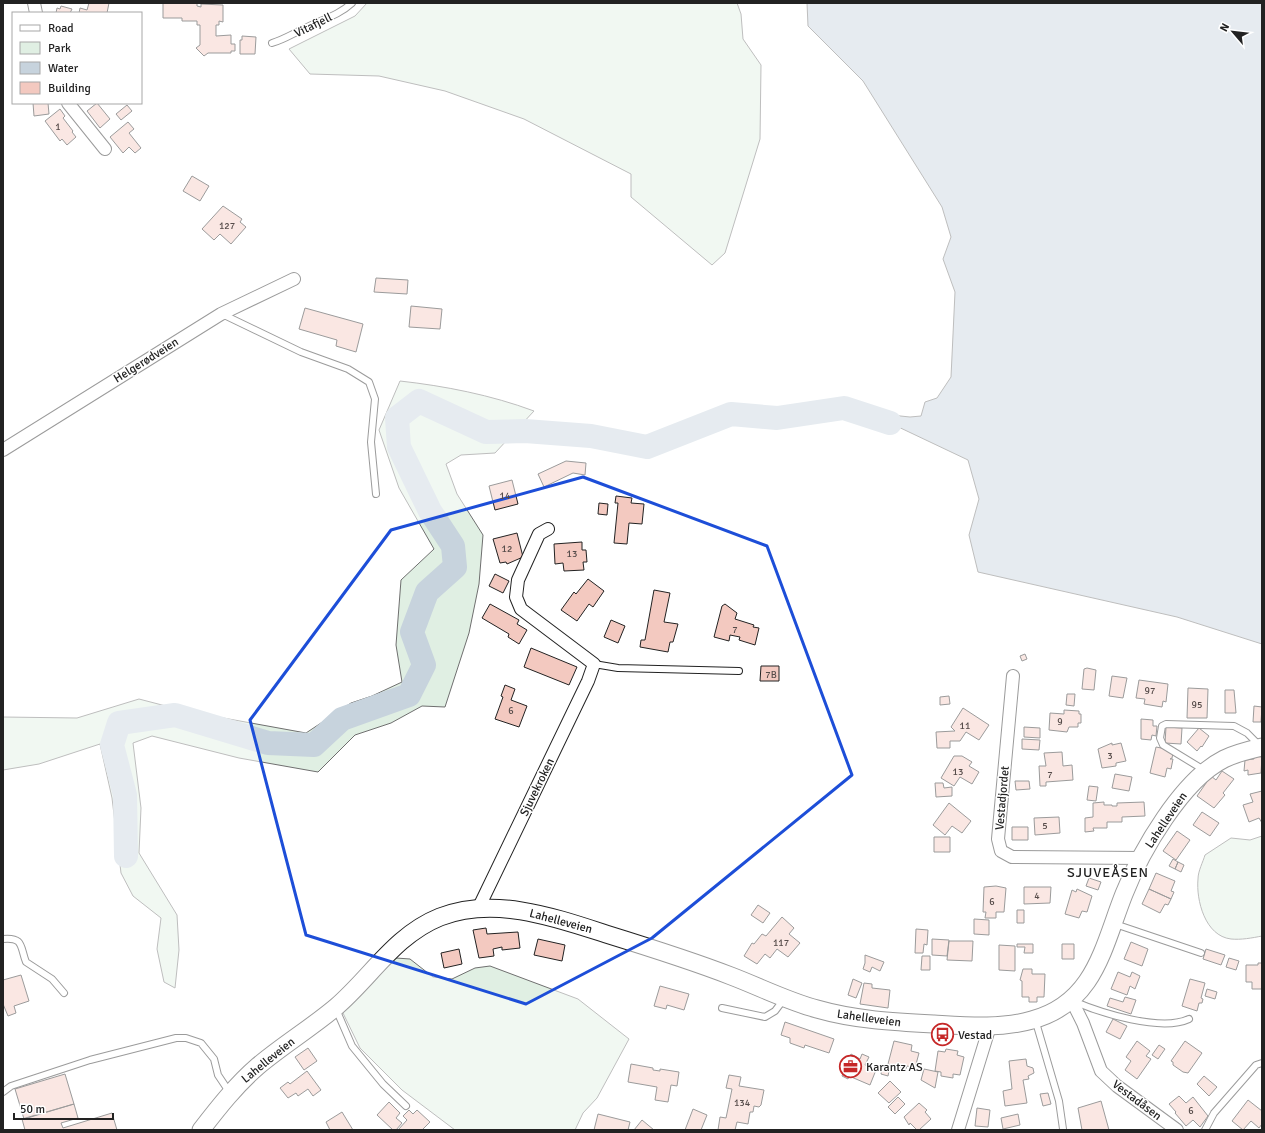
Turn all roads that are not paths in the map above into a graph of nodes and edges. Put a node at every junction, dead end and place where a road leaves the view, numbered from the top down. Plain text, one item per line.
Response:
1 (352, 3) edge
2 (272, 43) dead end
3 (69, 104) edge
4 (105, 149) dead end
5 (294, 279) dead end
6 (221, 314) junction
7 (3, 450) edge
8 (376, 494) dead end
9 (548, 529) dead end
10 (594, 664) junction
11 (739, 671) dead end
12 (1013, 676) dead end
13 (1262, 747) edge
14 (1205, 771) junction
15 (1140, 858) junction
16 (478, 909) junction
17 (1113, 924) junction
18 (3, 939) edge
19 (1201, 952) dead end
20 (64, 993) dead end
21 (785, 998) junction
22 (1072, 1000) junction
23 (335, 1008) junction
24 (722, 1008) dead end
25 (1035, 1019) junction
26 (1189, 1019) dead end
27 (990, 1026) junction
28 (1262, 1063) edge
29 (3, 1092) edge
30 (230, 1093) junction
31 (406, 1106) dead end
32 (200, 1130) edge
33 (958, 1130) edge
34 (1063, 1130) edge
35 (1177, 1130) edge
36 (1206, 1130) edge

1 - 2 lane, Vitafjell
3 - 4 street
5 - 6 street, Helgerødveien
6 - 7 street, Helgerødveien
6 - 8 lane
9 - 10 street
10 - 11 lane
10 - 16 street, Sjuvekroken
12 - 15 street, Vestadjordet
13 - 14 street, Lahelleveien
13 - 14 lane
14 - 15 street, Lahelleveien
15 - 17 street, Lahelleveien
16 - 21 street, Lahelleveien
16 - 23 street, Lahelleveien
17 - 19 lane
17 - 22 street, Lahelleveien
18 - 20 lane
21 - 24 lane
21 - 27 street, Lahelleveien
22 - 25 street, Lahelleveien
22 - 26 lane
22 - 35 street, Vestadåsen
23 - 30 street, Lahelleveien
23 - 31 lane
25 - 27 street, Lahelleveien
25 - 34 lane
27 - 33 street
28 - 36 lane
29 - 30 lane
30 - 32 street, Lahelleveien

